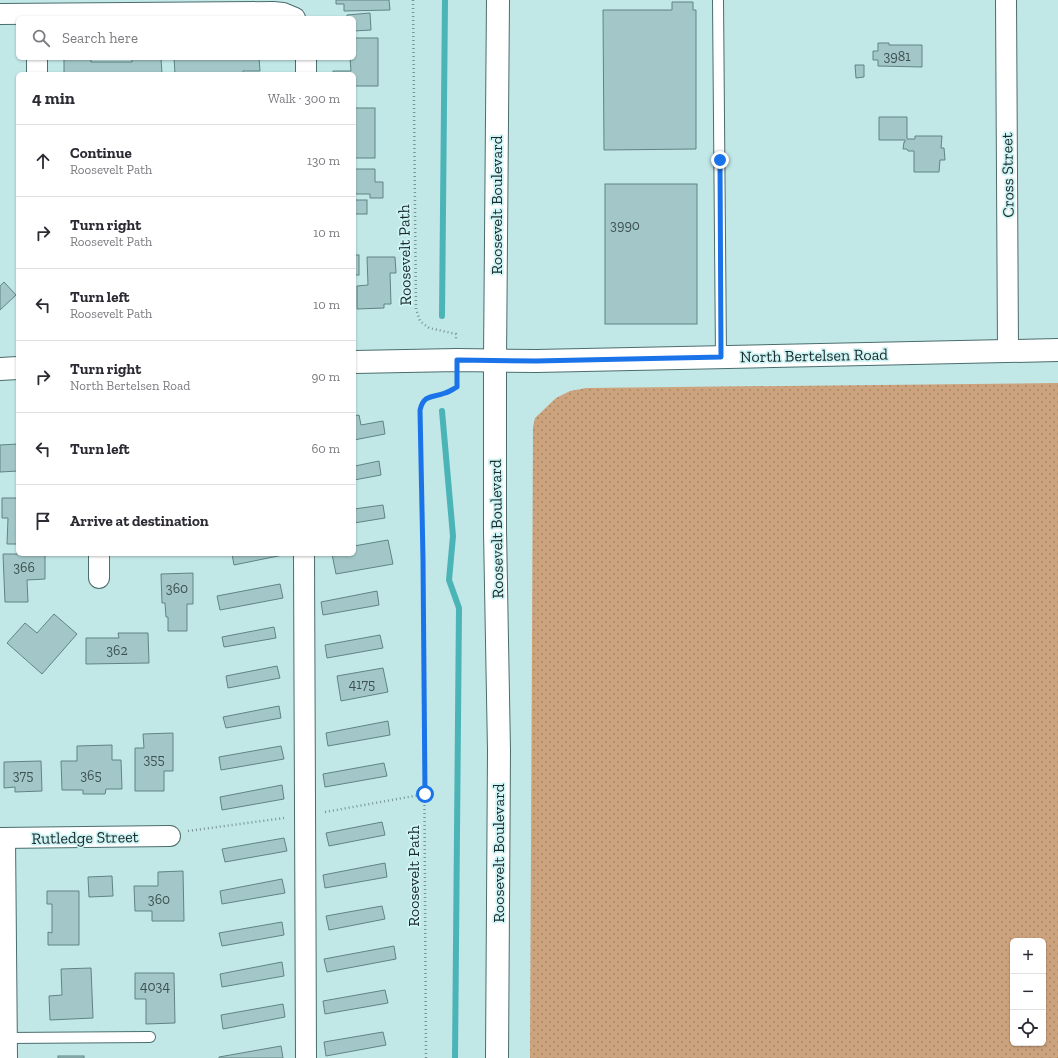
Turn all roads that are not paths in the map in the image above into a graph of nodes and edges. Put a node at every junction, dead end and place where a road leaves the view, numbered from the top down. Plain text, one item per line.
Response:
1 (498, 0) edge
2 (718, 0) edge
3 (1006, 0) edge
4 (273, 6) edge
5 (0, 14) edge
6 (36, 16) edge
7 (292, 16) edge
8 (36, 60) edge
9 (306, 60) edge
10 (36, 72) edge
11 (306, 72) edge
12 (1058, 350) edge
13 (1008, 351) junction
14 (721, 357) junction
15 (495, 360) junction
16 (356, 362) edge
17 (16, 368) edge
18 (0, 369) edge
19 (99, 556) edge
20 (304, 556) edge
21 (99, 578) dead end
22 (170, 836) dead end
23 (2, 838) edge
24 (150, 1037) dead end
25 (6, 1038) junction
26 (7, 1058) edge
27 (306, 1058) edge
28 (498, 1058) edge

1 - 15 main road, Roosevelt Boulevard
2 - 14 lane
3 - 13 street, Cross Street
4 - 6 street
4 - 7 street
5 - 6 street
8 - 10 street
9 - 11 street
12 - 13 main road, North Bertelsen Road
13 - 14 main road, North Bertelsen Road
14 - 15 main road, North Bertelsen Road
15 - 16 main road, North Bertelsen Road
15 - 28 main road, Roosevelt Boulevard
17 - 18 main road
19 - 21 street
20 - 27 street
22 - 23 street, Rutledge Street
23 - 25 street
24 - 25 lane
25 - 26 street

